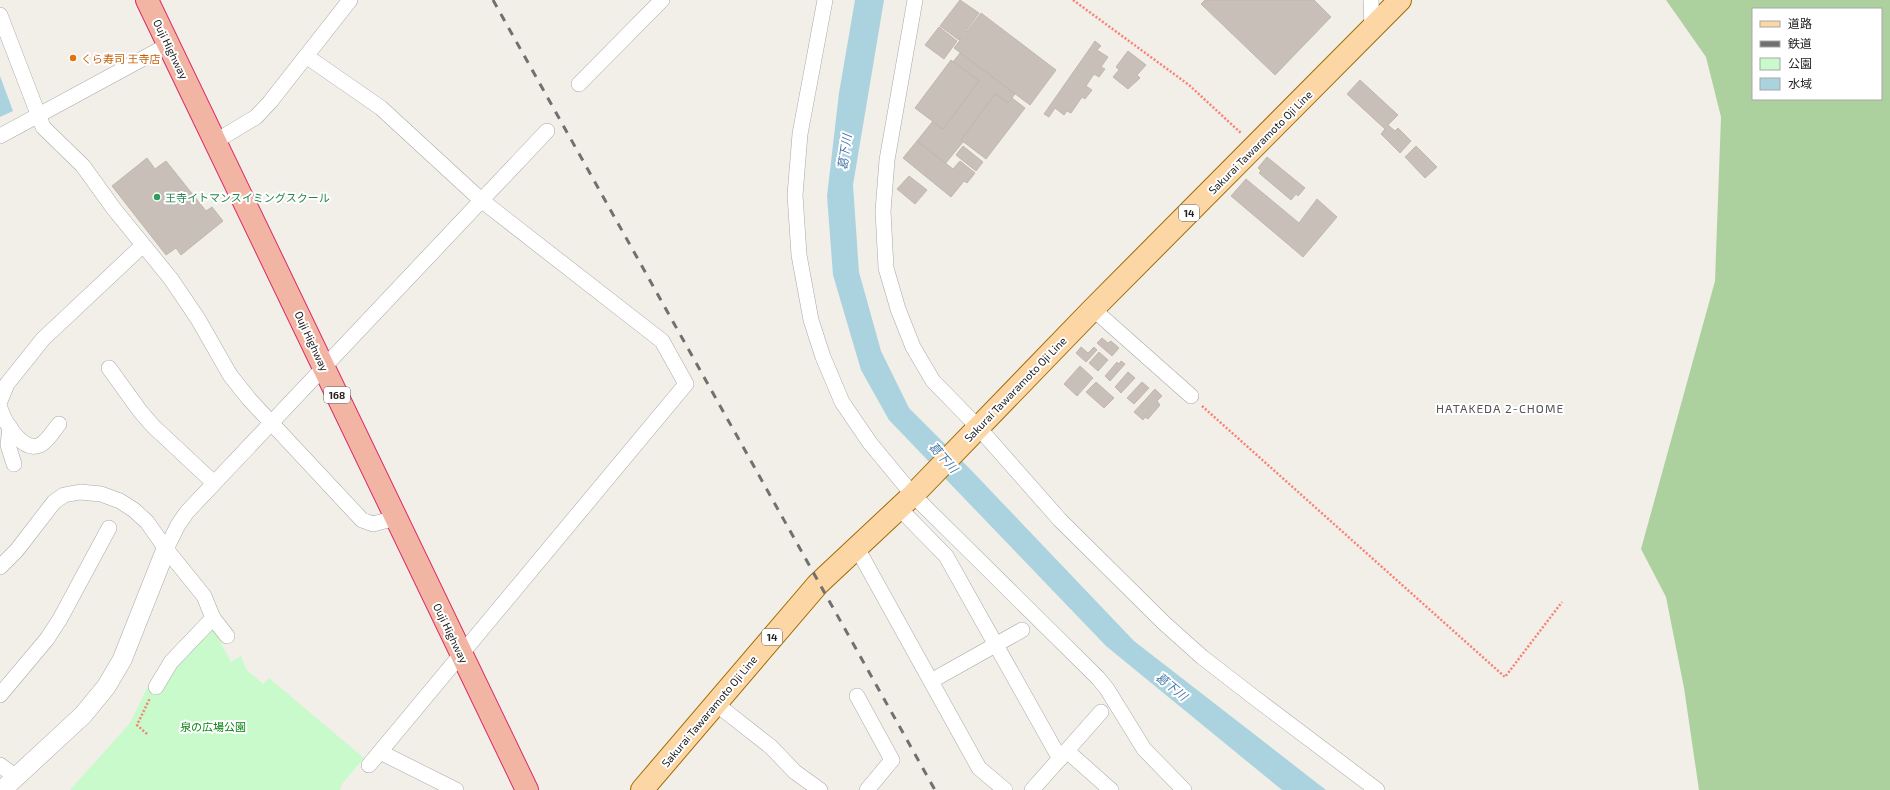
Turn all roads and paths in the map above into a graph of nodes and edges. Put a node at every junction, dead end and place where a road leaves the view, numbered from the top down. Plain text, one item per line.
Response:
1 (147, 0) edge
2 (350, 0) edge
3 (662, 0) edge
4 (825, 0) edge
5 (915, 0) edge
6 (1073, 0) edge
7 (1371, 0) edge
8 (1400, 0) edge
9 (0, 15) edge
10 (1372, 29) junction
11 (168, 45) junction
12 (306, 56) junction
13 (579, 84) dead end
14 (38, 116) junction
15 (547, 131) dead end
16 (0, 136) edge
17 (216, 141) junction
18 (1256, 146) junction
19 (481, 200) junction
20 (143, 245) junction
21 (1093, 309) junction
22 (324, 367) junction
23 (109, 368) dead end
24 (1191, 396) joint
25 (0, 401) edge
26 (0, 408) edge
27 (272, 422) junction
28 (59, 424) dead end
29 (978, 427) junction
30 (5, 430) edge
31 (14, 464) dead end
32 (214, 483) junction
33 (906, 502) junction
34 (396, 518) junction
35 (109, 528) dead end
36 (857, 548) junction
37 (166, 549) junction
38 (0, 567) edge
39 (1562, 602) dead end
40 (213, 618) junction
41 (1022, 630) dead end
42 (227, 636) dead end
43 (996, 645) junction
44 (462, 654) junction
45 (931, 681) junction
46 (156, 687) joint
47 (0, 695) edge
48 (857, 696) dead end
49 (715, 703) junction
50 (1101, 712) dead end
51 (147, 734) dead end
52 (380, 752) junction
53 (1063, 755) junction
54 (0, 764) edge
55 (369, 765) dead end
56 (16, 777) junction
57 (2, 790) edge
58 (456, 790) edge
59 (527, 790) edge
60 (642, 790) edge
61 (820, 790) edge
62 (867, 790) edge
63 (1005, 790) edge
64 (1032, 790) edge
65 (1111, 790) edge
66 (1184, 790) edge
67 (1377, 790) edge

1 - 11 highway, Ouji Highway / 168
2 - 12 street
3 - 13 street
4 - 33 street
5 - 29 street
6 - 18 path
7 - 10 street
8 - 10 main road, Sakurai Tawaramoto Oji Line / 14
9 - 14 street
10 - 18 main road, Sakurai Tawaramoto Oji Line / 14
11 - 14 street
11 - 17 highway, Ouji Highway / 168
12 - 17 street
12 - 19 street
14 - 16 street
14 - 20 street
15 - 19 street
17 - 22 highway, Ouji Highway / 168
18 - 21 main road, Sakurai Tawaramoto Oji Line / 14
19 - 22 street
19 - 44 street
20 - 25 street
20 - 27 street
21 - 24 street
21 - 29 main road, Sakurai Tawaramoto Oji Line / 14
22 - 27 street
22 - 34 highway, Ouji Highway / 168
23 - 32 street
24 - 39 path
26 - 30 street
27 - 32 street
27 - 34 street
28 - 30 street
29 - 33 main road, Sakurai Tawaramoto Oji Line / 14
29 - 67 street
30 - 31 street
32 - 37 street
33 - 36 main road, Sakurai Tawaramoto Oji Line / 14
33 - 43 street
33 - 66 street
34 - 44 highway, Ouji Highway / 168
35 - 47 street
36 - 45 street
36 - 49 main road, Sakurai Tawaramoto Oji Line / 14
37 - 38 street
37 - 40 street
37 - 56 street
40 - 42 street
40 - 46 street
41 - 43 street
43 - 45 street
43 - 53 street
44 - 52 street
44 - 59 highway, Ouji Highway / 168
45 - 63 street
46 - 51 path
48 - 62 street
49 - 60 main road, Sakurai Tawaramoto Oji Line / 14
49 - 61 street
50 - 53 street
52 - 55 street
52 - 58 street
53 - 64 street
53 - 65 street
54 - 56 street
56 - 57 street

